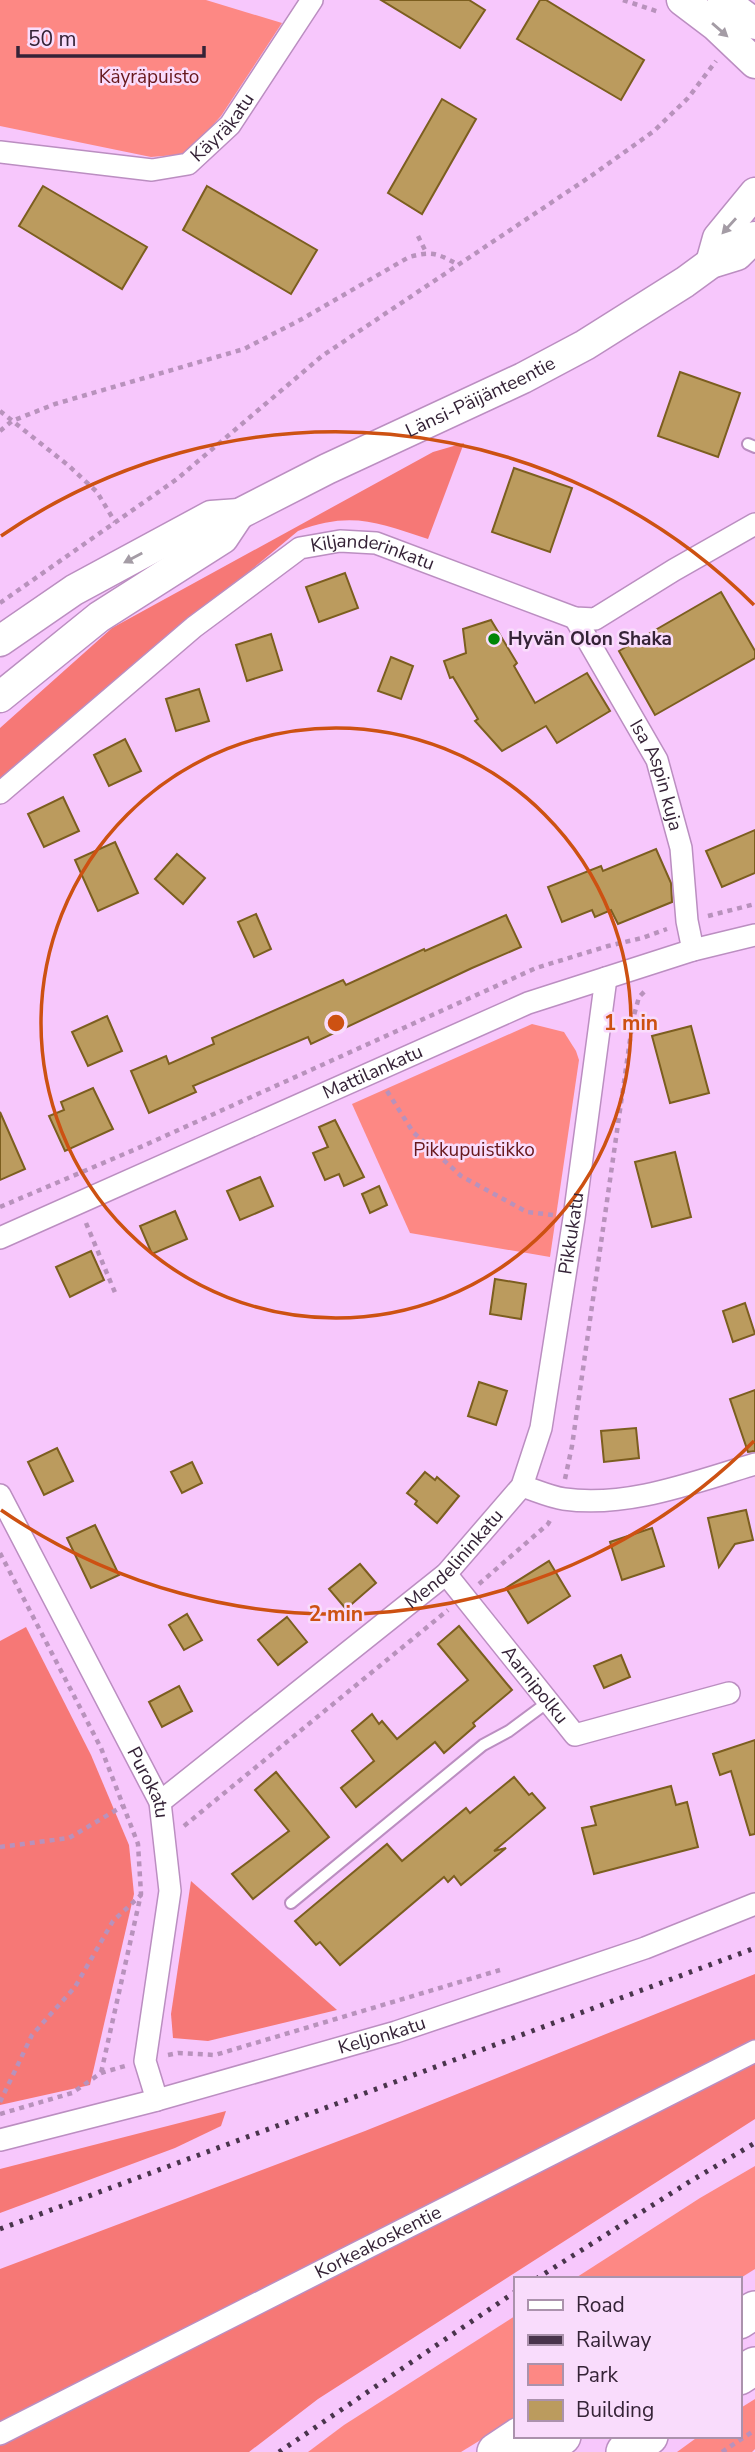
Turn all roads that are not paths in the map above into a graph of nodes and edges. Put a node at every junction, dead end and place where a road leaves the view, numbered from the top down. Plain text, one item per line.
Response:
1 (312, 0) edge
2 (682, 0) edge
3 (723, 0) edge
4 (755, 24) edge
5 (755, 63) edge
6 (0, 152) edge
7 (755, 193) edge
8 (755, 237) edge
9 (711, 263) junction
10 (755, 524) edge
11 (185, 546) junction
12 (575, 618) junction
13 (0, 641) edge
14 (0, 697) edge
15 (0, 793) edge
16 (755, 935) edge
17 (693, 950) junction
18 (606, 978) junction
19 (0, 1238) edge
20 (755, 1464) edge
21 (522, 1486) junction
22 (0, 1495) edge
23 (446, 1574) junction
24 (729, 1693) dead end
25 (548, 1702) junction
26 (160, 1802) junction
27 (291, 1903) dead end
28 (755, 1904) edge
29 (755, 2051) edge
30 (157, 2100) junction
31 (0, 2140) edge
32 (0, 2434) edge
33 (517, 2438) edge
34 (559, 2438) edge
35 (646, 2438) edge
36 (496, 2452) edge
37 (539, 2452) edge
38 (625, 2452) edge

1 - 6 street, Käyräkatu
2 -> 5 main road
3 - 4 main road
7 -> 9 main road
8 - 9 main road, Länsi-Päijänteentie
9 - 11 main road, Länsi-Päijänteentie
10 - 12 street
11 -> 13 main road, Länsi-Päijänteentie
11 - 14 main road, Länsi-Päijänteentie
12 - 15 street, Kiljanderinkatu
12 - 17 street, Isa Aspin kuja
16 - 17 street, Mattilankatu
17 - 18 street, Mattilankatu
18 - 19 street, Mattilankatu
18 - 21 street, Pikkukatu
20 - 21 street
21 - 23 street, Mendelininkatu
22 - 26 street, Purokatu
23 - 25 street, Aarnipolku
23 - 26 street, Mendelininkatu
24 - 25 street, Aarnipolku
25 - 27 lane
26 - 30 street, Purokatu
28 - 30 street, Keljonkatu
29 - 32 street, Korkeakoskentie
30 - 31 street, Keljonkatu
33 - 36 highway
34 - 37 highway
35 - 38 highway

